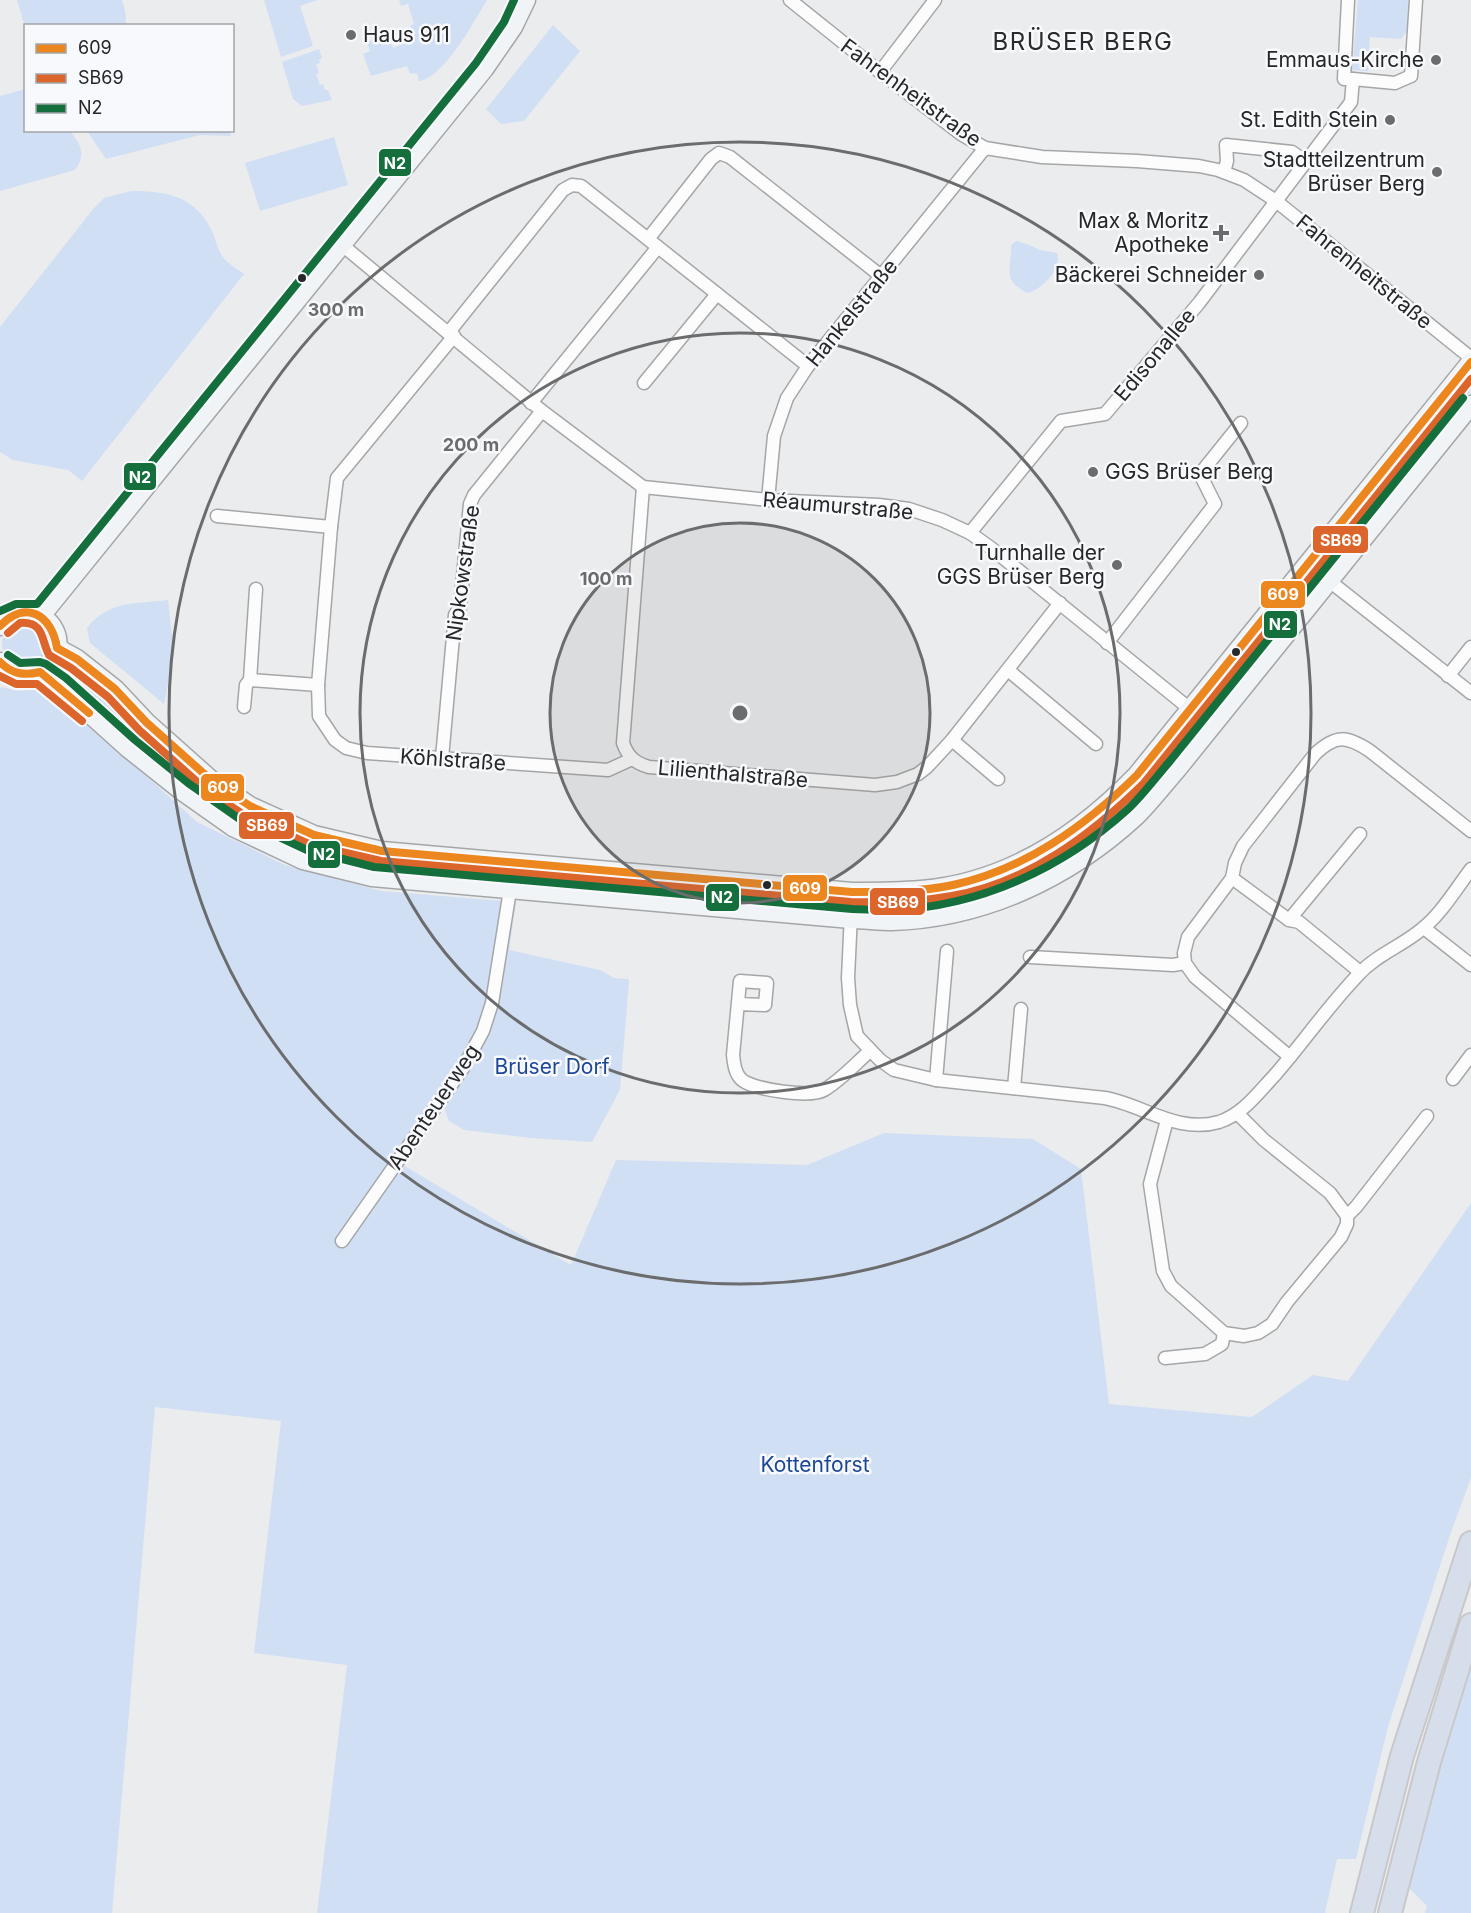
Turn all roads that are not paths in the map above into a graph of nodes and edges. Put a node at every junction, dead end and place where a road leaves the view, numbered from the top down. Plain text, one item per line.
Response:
1 (526, 0) edge
2 (790, 0) edge
3 (935, 0) edge
4 (1348, 0) edge
5 (1416, 0) edge
6 (880, 72) junction
7 (1353, 79) junction
8 (985, 148) junction
9 (1306, 162) junction
10 (1224, 172) junction
11 (1276, 201) junction
12 (653, 243) junction
13 (341, 244) junction
14 (881, 276) junction
15 (717, 294) junction
16 (452, 334) junction
17 (1471, 360) edge
18 (808, 366) junction
19 (644, 383) dead end
20 (531, 403) junction
21 (1471, 405) edge
22 (542, 411) junction
23 (1241, 423) dead end
24 (643, 487) junction
25 (768, 500) junction
26 (217, 516) dead end
27 (331, 527) junction
28 (969, 533) junction
29 (1308, 564) junction
30 (1329, 581) junction
31 (256, 589) dead end
32 (1060, 603) junction
33 (41, 616) junction
34 (0, 626) edge
35 (1107, 642) junction
36 (1471, 647) edge
37 (57, 648) junction
38 (1, 665) edge
39 (1008, 670) junction
40 (40, 672) junction
41 (1448, 676) junction
42 (250, 680) junction
43 (318, 685) junction
44 (1471, 693) edge
45 (244, 707) dead end
46 (1190, 708) junction
47 (1211, 726) junction
48 (952, 740) junction
49 (1096, 744) dead end
50 (442, 759) junction
51 (632, 759) junction
52 (998, 779) dead end
53 (1471, 831) edge
54 (1360, 834) dead end
55 (1471, 869) edge
56 (1232, 878) junction
57 (510, 890) junction
58 (852, 892) junction
59 (851, 919) junction
60 (1289, 920) junction
61 (1424, 928) junction
62 (947, 951) dead end
63 (1030, 957) dead end
64 (1185, 963) junction
65 (1471, 965) edge
66 (1360, 972) junction
67 (738, 1004) dead end
68 (1021, 1009) dead end
69 (870, 1051) junction
70 (1471, 1055) edge
71 (1290, 1057) junction
72 (1453, 1079) dead end
73 (936, 1080) junction
74 (1014, 1088) junction
75 (1238, 1114) junction
76 (1427, 1116) dead end
77 (1167, 1120) junction
78 (1347, 1216) junction
79 (342, 1241) dead end
80 (1224, 1333) junction
81 (1165, 1358) dead end
82 (1471, 1543) edge
83 (1471, 1625) edge
84 (1363, 1910) edge
85 (1390, 1913) edge

1 - 13 street
2 - 6 street, Fahrenheitstraße
3 - 6 street
4 - 7 street
5 - 7 street
6 - 8 street, Fahrenheitstraße
7 - 9 street, Edisonallee
8 - 10 street, Fahrenheitstraße
8 - 14 street, Hankelstraße
9 - 10 street
9 - 11 street, Edisonallee
10 - 11 street, Fahrenheitstraße
11 - 17 street, Fahrenheitstraße
11 - 28 street, Edisonallee
12 - 14 street
12 - 15 street
12 - 16 street
12 - 20 street
13 - 16 street
13 - 33 street
14 - 18 street, Hankelstraße
15 - 18 street
15 - 19 street
16 - 20 street
16 - 27 street, Köhlstraße
17 - 29 street
18 - 25 street, Hankelstraße
20 - 22 street
21 - 30 street
22 - 24 street
22 - 50 street, Nipkowstraße
23 - 35 street
24 - 25 street, Réaumurstraße
24 - 51 street, Lilienthalstraße
25 - 28 street, Réaumurstraße
26 - 27 street
27 - 43 street, Köhlstraße
28 - 32 street, Réaumurstraße
29 - 30 street
29 - 46 street
30 - 41 street
30 - 47 street
31 - 42 street
32 - 35 street, Réaumurstraße
32 - 39 street, Lilienthalstraße
33 - 34 street
33 - 37 street
35 - 46 street, Réaumurstraße
36 - 41 street
37 - 40 street
37 - 58 street
38 - 40 street
39 - 48 street, Lilienthalstraße
39 - 49 street
40 - 57 street
41 - 44 street
42 - 43 street
42 - 45 street
43 - 50 street, Köhlstraße
46 - 47 street, Réaumurstraße
46 - 58 street
47 - 59 street
48 - 51 street, Lilienthalstraße
48 - 52 street
50 - 51 street, Köhlstraße
53 - 56 street
54 - 60 street
55 - 61 street
56 - 60 street
56 - 64 street
57 - 59 street
57 - 79 street, Abenteuerweg
58 - 59 street
59 - 69 street
60 - 66 street
61 - 65 street
61 - 66 street
62 - 73 street
63 - 64 street
64 - 71 street
66 - 71 street
67 - 69 street
68 - 74 street
69 - 73 street
70 - 72 street
71 - 75 street
73 - 74 street
74 - 77 street
75 - 77 street
75 - 78 street
76 - 78 street
77 - 80 street
78 - 80 street
80 - 81 street
82 - 84 highway
83 - 85 highway

